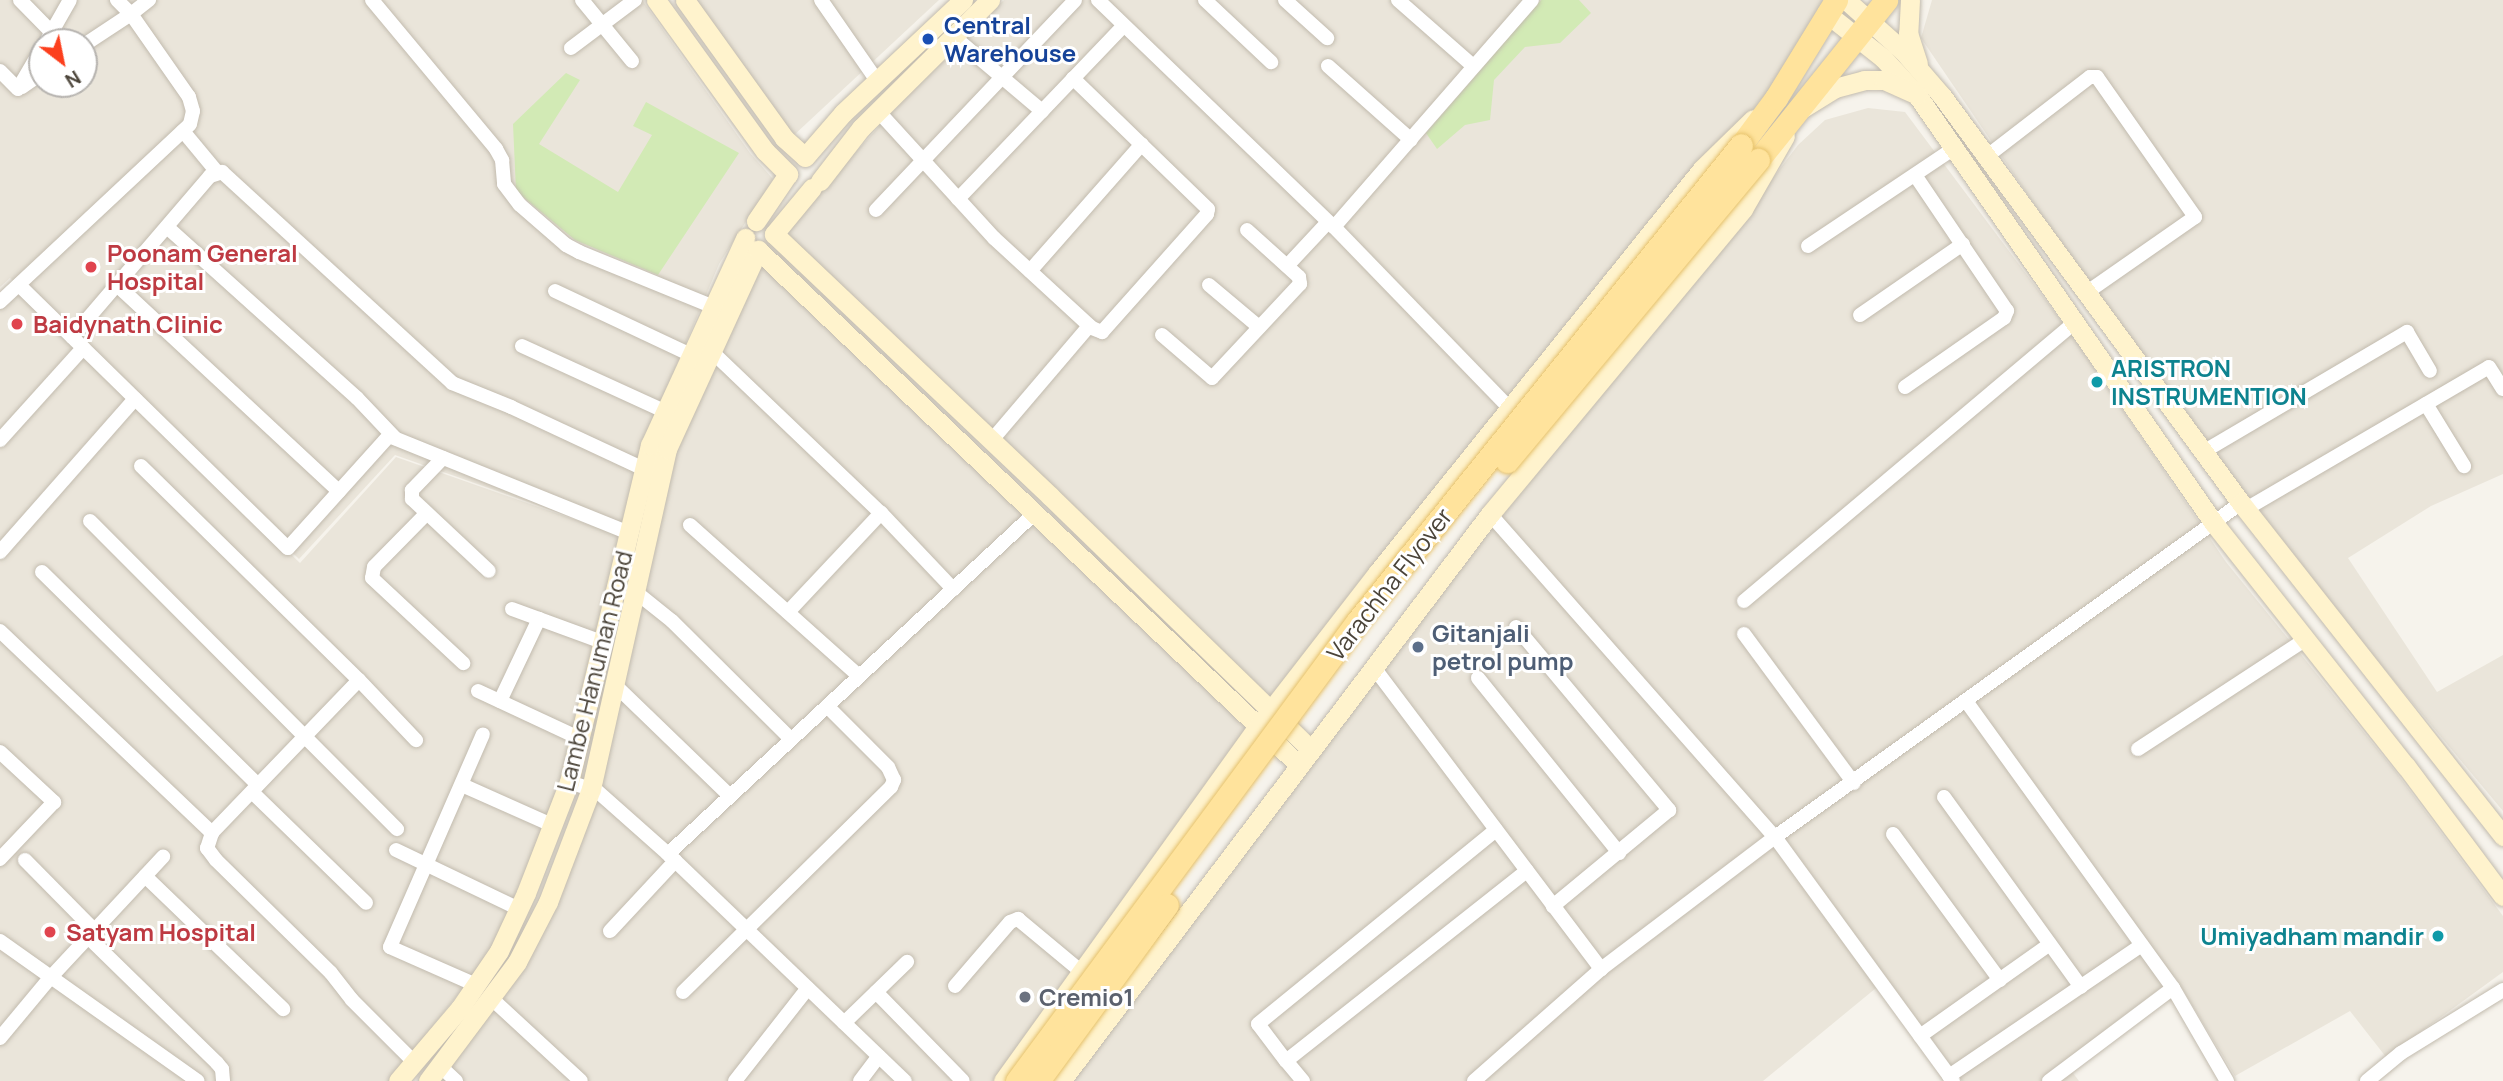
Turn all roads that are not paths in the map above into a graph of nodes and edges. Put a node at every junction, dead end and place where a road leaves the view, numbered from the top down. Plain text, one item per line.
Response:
1 (20, 0) edge
2 (70, 0) edge
3 (117, 0) edge
4 (149, 0) edge
5 (372, 0) edge
6 (582, 0) edge
7 (635, 0) edge
8 (656, 0) edge
9 (685, 0) edge
10 (821, 0) edge
11 (963, 0) edge
12 (990, 0) edge
13 (1075, 0) edge
14 (1098, 0) edge
15 (1205, 0) edge
16 (1284, 0) edge
17 (1398, 0) edge
18 (1532, 0) edge
19 (1846, 0) edge
20 (1886, 0) edge
21 (1910, 0) edge
22 (1831, 6) edge
23 (131, 14) junction
24 (602, 25) junction
25 (1124, 25) junction
26 (43, 28) edge
27 (57, 28) edge
28 (1865, 30) junction
29 (951, 35) junction
30 (98, 36) edge
31 (1327, 38) dead end
32 (571, 48) dead end
33 (632, 61) dead end
34 (1271, 62) dead end
35 (1328, 66) dead end
36 (1473, 66) junction
37 (0, 71) edge
38 (28, 72) edge
39 (1923, 72) junction
40 (1001, 77) junction
41 (1073, 78) junction
42 (877, 81) junction
43 (28, 82) edge
44 (18, 89) junction
45 (1917, 95) junction
46 (1776, 98) junction
47 (878, 111) junction
48 (1042, 111) junction
49 (1796, 114) junction
50 (183, 131) junction
51 (1410, 140) junction
52 (1142, 144) junction
53 (1956, 148) junction
54 (1749, 152) junction
55 (805, 156) junction
56 (1986, 157) junction
57 (923, 161) junction
58 (217, 172) junction
59 (788, 174) junction
60 (1915, 174) junction
61 (816, 184) junction
62 (958, 199) junction
63 (876, 210) dead end
64 (1331, 224) junction
65 (167, 227) junction
66 (1247, 230) dead end
67 (774, 234) junction
68 (753, 236) junction
69 (1963, 244) junction
70 (1808, 246) dead end
71 (1287, 266) junction
72 (1030, 271) junction
73 (19, 285) junction
74 (117, 285) junction
75 (1209, 285) dead end
76 (555, 291) dead end
77 (2086, 293) junction
78 (0, 302) edge
79 (711, 306) junction
80 (1860, 315) dead end
81 (2076, 321) junction
82 (1089, 326) junction
83 (1259, 327) junction
84 (1162, 335) dead end
85 (72, 337) junction
86 (522, 346) dead end
87 (699, 347) junction
88 (83, 348) junction
89 (2430, 371) dead end
90 (1905, 387) dead end
91 (2503, 389) edge
92 (135, 399) junction
93 (2426, 404) junction
94 (1510, 410) junction
95 (664, 411) junction
96 (395, 438) junction
97 (0, 440) edge
98 (992, 440) junction
99 (1550, 444) junction
100 (2203, 452) junction
101 (443, 458) junction
102 (141, 466) dead end
103 (2464, 466) dead end
104 (644, 469) junction
105 (339, 491) junction
106 (2244, 506) junction
107 (881, 513) junction
108 (426, 514) junction
109 (1034, 514) junction
110 (1490, 514) junction
111 (90, 521) dead end
112 (2213, 522) junction
113 (690, 525) dead end
114 (629, 533) junction
115 (0, 552) edge
116 (489, 571) dead end
117 (42, 572) dead end
118 (953, 589) junction
119 (637, 593) junction
120 (1744, 601) dead end
121 (512, 609) dead end
122 (788, 612) junction
123 (539, 619) junction
124 (1516, 627) dead end
125 (0, 631) edge
126 (1744, 634) dead end
127 (2306, 639) junction
128 (602, 642) junction
129 (463, 663) dead end
130 (1375, 669) junction
131 (859, 676) junction
132 (1478, 678) dead end
133 (359, 680) junction
134 (615, 685) junction
135 (478, 691) dead end
136 (500, 701) junction
137 (1966, 701) junction
138 (827, 706) junction
139 (1270, 711) junction
140 (1258, 728) junction
141 (483, 734) dead end
142 (304, 737) junction
143 (581, 739) junction
144 (791, 739) junction
145 (416, 740) dead end
146 (2138, 749) dead end
147 (0, 752) edge
148 (1306, 758) junction
149 (569, 782) junction
150 (1854, 782) junction
151 (462, 785) junction
152 (255, 789) junction
153 (591, 789) junction
154 (730, 796) junction
155 (1944, 797) dead end
156 (552, 825) junction
157 (397, 829) dead end
158 (1496, 830) junction
159 (212, 833) junction
160 (1894, 834) dead end
161 (2503, 836) edge
162 (1775, 837) junction
163 (396, 850) dead end
164 (1619, 853) junction
165 (163, 857) dead end
166 (672, 857) junction
167 (0, 859) edge
168 (25, 860) dead end
169 (428, 865) junction
170 (1527, 871) junction
171 (145, 876) junction
172 (2503, 896) edge
173 (366, 903) dead end
174 (1553, 906) junction
175 (519, 909) junction
176 (747, 929) junction
177 (610, 931) dead end
178 (91, 934) junction
179 (0, 941) edge
180 (2050, 944) junction
181 (2142, 945) junction
182 (907, 962) dead end
183 (1601, 969) junction
184 (1083, 972) junction
185 (50, 978) junction
186 (2000, 980) junction
187 (476, 985) junction
188 (955, 986) dead end
189 (2081, 987) junction
190 (808, 988) junction
191 (2173, 988) junction
192 (2503, 990) edge
193 (683, 992) dead end
194 (876, 992) junction
195 (491, 998) junction
196 (283, 1009) dead end
197 (844, 1023) junction
198 (1920, 1036) junction
199 (0, 1038) edge
200 (879, 1056) junction
201 (1286, 1061) junction
202 (415, 1063) junction
203 (434, 1074) edge
204 (1951, 1078) edge
205 (198, 1081) edge
206 (223, 1081) edge
207 (398, 1081) edge
208 (456, 1081) edge
209 (581, 1081) edge
210 (735, 1081) edge
211 (860, 1081) edge
212 (905, 1081) edge
213 (963, 1081) edge
214 (1003, 1081) edge
215 (1017, 1081) edge
216 (1038, 1081) edge
217 (1060, 1081) edge
218 (1304, 1081) edge
219 (1474, 1081) edge
220 (2049, 1081) edge
221 (2227, 1081) edge
222 (2367, 1081) edge

1 - 26 street
2 - 27 street
3 - 23 street
4 - 23 street
5 - 79 street
6 - 24 street
7 - 24 street
8 - 59 street
9 - 55 street
10 - 42 street
11 - 42 street
12 - 29 street
13 - 40 street
14 - 25 street
15 - 34 street
16 - 31 street
17 - 36 street
18 - 36 street
19 - 28 street
20 - 28 main road, Varachha Flyover
21 - 39 street
22 - 28 street
22 - 46 main road, Varachha Flyover
23 - 30 street
23 - 50 street
24 - 32 street
24 - 33 street
25 - 41 street
25 - 64 street
28 - 39 street
28 - 45 street
28 - 49 main road, Varachha Flyover
29 - 40 street
29 - 47 street
35 - 51 street
36 - 51 street
37 - 44 street
38 - 44 street
39 - 56 street
40 - 48 street
40 - 57 street
41 - 48 street
41 - 52 street
42 - 55 street
43 - 44 street
45 - 49 street
45 - 53 street
46 - 54 main road, Varachha Flyover
46 - 94 street
47 - 57 street
47 - 61 street
48 - 62 street
49 - 54 main road, Varachha Flyover
49 - 99 street
50 - 58 street
50 - 73 street
51 - 64 street
52 - 72 street
52 - 82 street
53 - 60 street
53 - 81 street
54 - 215 main road, Varachha Flyover, bridge
54 - 216 main road, Varachha Flyover, bridge
55 - 59 street
55 - 61 street
56 - 77 street
56 - 77 street
57 - 62 street
57 - 63 street
58 - 65 street
58 - 104 street
59 - 61 street
59 - 68 street
60 - 69 street
60 - 70 street
61 - 67 street
62 - 72 street
64 - 71 street
64 - 94 street
65 - 74 street
65 - 96 street
66 - 71 street
67 - 68 street
67 - 98 street
68 - 79 street, Lambe Hanuman Road
68 - 87 street, Lambe Hanuman Road
68 - 109 street
69 - 80 street
69 - 90 street
71 - 83 street
72 - 82 street
73 - 78 street
73 - 85 street
74 - 85 street
74 - 105 street
75 - 83 street
76 - 87 street
77 - 100 street
79 - 87 street, Lambe Hanuman Road
81 - 112 street
81 - 120 street
82 - 98 street
83 - 84 street
85 - 88 street
86 - 95 street
87 - 95 street, Lambe Hanuman Road
87 - 107 street
87 - 119 street, Lambe Hanuman Road
88 - 92 street
88 - 97 street
89 - 100 street
91 - 93 street
92 - 105 street
92 - 115 street
93 - 103 street
93 - 106 street
94 - 99 street
94 - 139 street
95 - 104 street, Lambe Hanuman Road
96 - 101 street
96 - 105 street
98 - 139 street
99 - 110 street
100 - 106 street
101 - 108 street
101 - 114 street
102 - 133 street
104 - 114 street, Lambe Hanuman Road
106 - 112 street
106 - 161 street
107 - 118 street
107 - 122 street
108 - 116 street
108 - 129 street
109 - 118 street
109 - 140 street
110 - 130 street
110 - 162 street
111 - 142 street
112 - 127 street
112 - 137 street
113 - 122 street
114 - 128 street, Lambe Hanuman Road
117 - 152 street
118 - 131 street
119 - 134 street, Lambe Hanuman Road
119 - 144 street
121 - 123 street
122 - 131 street
123 - 128 street
123 - 136 street
124 - 164 street
125 - 159 street
126 - 150 street
127 - 146 street
127 - 172 street
128 - 143 street, Lambe Hanuman Road
130 - 148 street
130 - 158 street
131 - 138 street
132 - 164 street
133 - 142 street
133 - 145 street
134 - 153 street, Lambe Hanuman Road
134 - 154 street
135 - 136 street
136 - 143 street
137 - 150 street
137 - 181 street
138 - 144 street
138 - 176 street
139 - 140 street
139 - 148 street
140 - 148 street
140 - 184 street
141 - 151 street
142 - 152 street
142 - 157 street
143 - 149 street, Lambe Hanuman Road
144 - 154 street
147 - 167 street
148 - 217 street
149 - 153 street
149 - 156 street, Lambe Hanuman Road
150 - 162 street
151 - 156 street
151 - 169 street
152 - 159 street
152 - 173 street
153 - 166 street
153 - 195 street, Lambe Hanuman Road
154 - 166 street
155 - 180 street
156 - 175 street, Lambe Hanuman Road
158 - 170 street
158 - 201 street
159 - 202 street
160 - 186 street
162 - 183 street
162 - 198 street
163 - 169 street
164 - 174 street
165 - 171 street
166 - 176 street
166 - 177 street
168 - 178 street
169 - 175 street
169 - 187 street
170 - 174 street
170 - 201 street
171 - 178 street
171 - 196 street
174 - 183 street
175 - 187 street, Lambe Hanuman Road
176 - 190 street
176 - 193 street
178 - 185 street
178 - 206 street
179 - 185 street
180 - 186 street
180 - 189 street
181 - 189 street
181 - 191 street
182 - 194 street
183 - 219 street
184 - 188 street
184 - 214 street
185 - 199 street
185 - 205 street
186 - 198 street
187 - 202 street, Lambe Hanuman Road
189 - 204 street
190 - 197 street
190 - 210 street
191 - 220 street
191 - 221 street
192 - 222 street
194 - 197 street
194 - 213 street
195 - 203 street, Lambe Hanuman Road
195 - 209 street
197 - 200 street
198 - 204 street
200 - 211 street
200 - 212 street
201 - 218 street
202 - 207 street, Lambe Hanuman Road
203 - 208 street

